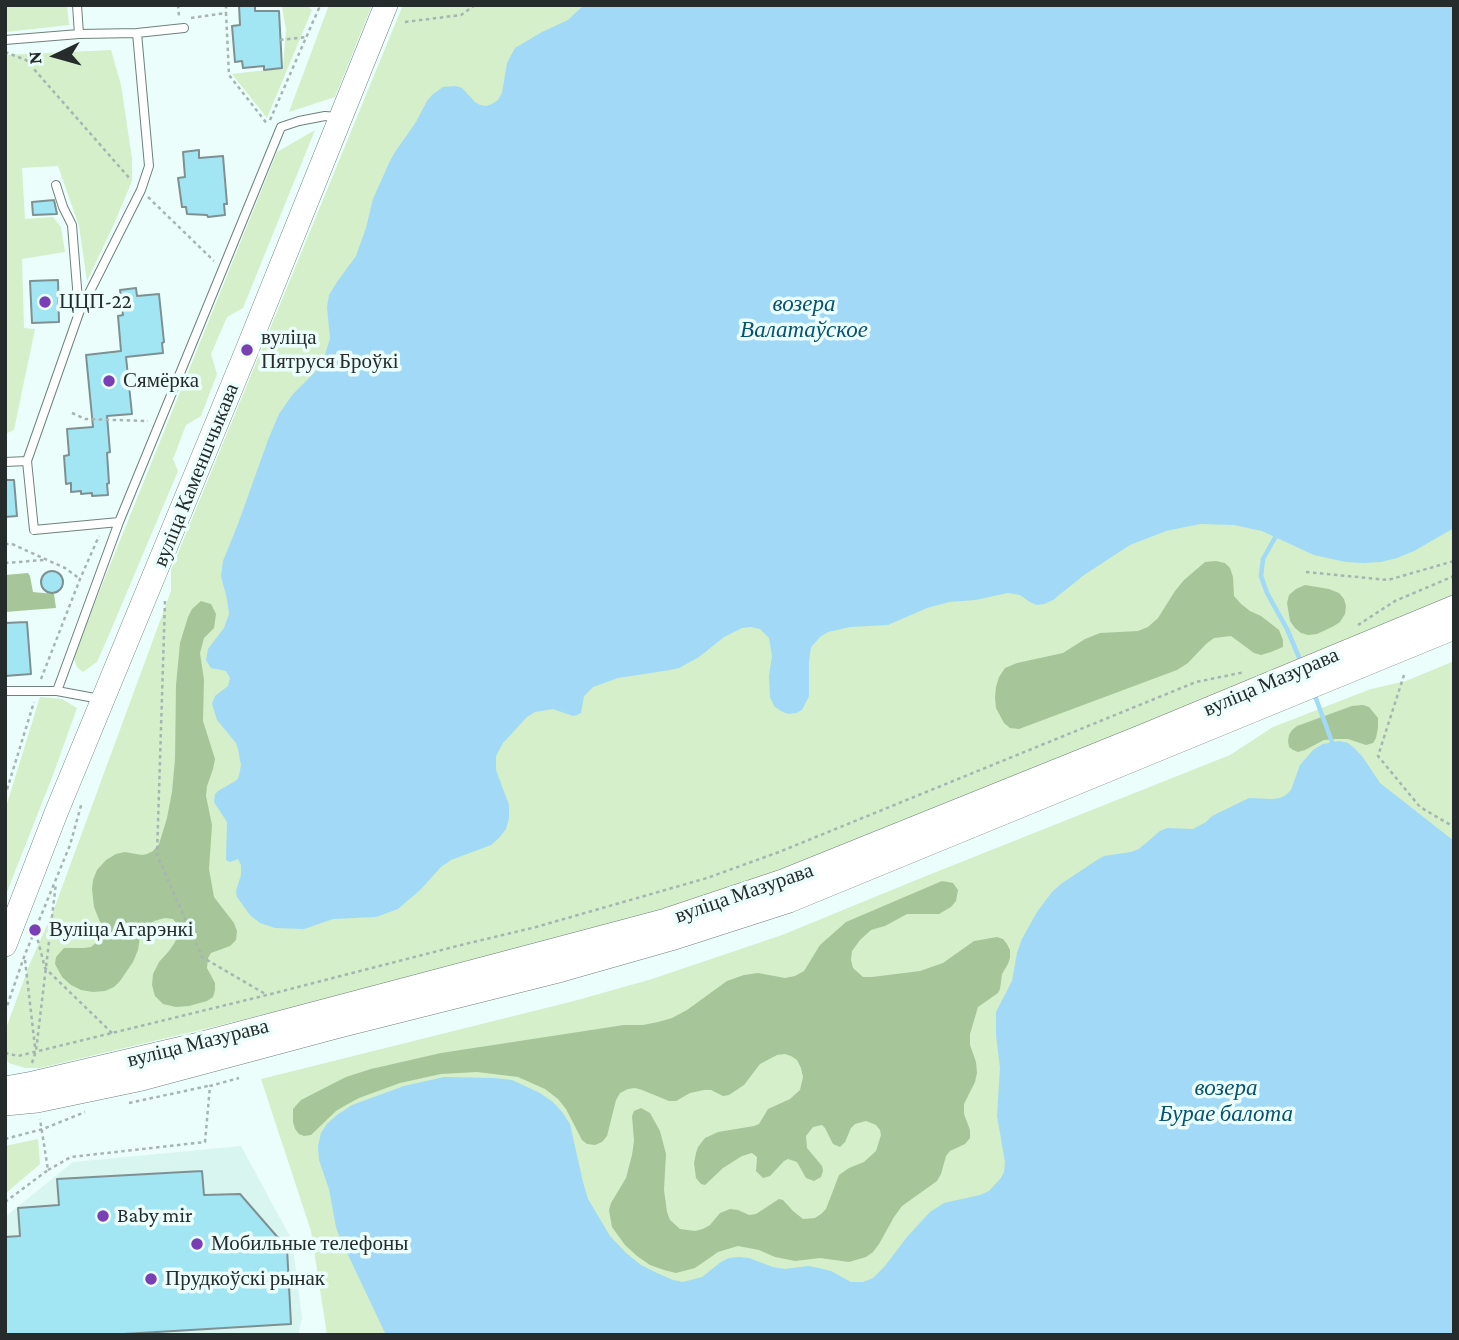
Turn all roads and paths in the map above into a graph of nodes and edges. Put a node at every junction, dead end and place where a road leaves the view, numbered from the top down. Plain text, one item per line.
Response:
1 (77, 5) edge
2 (178, 5) edge
3 (226, 5) edge
4 (386, 5) edge
5 (475, 5) edge
6 (319, 6) edge
7 (226, 12) junction
8 (191, 18) dead end
9 (179, 20) dead end
10 (405, 22) dead end
11 (184, 28) dead end
12 (137, 33) junction
13 (79, 34) junction
14 (307, 37) junction
15 (5, 40) edge
16 (280, 40) dead end
17 (5, 52) edge
18 (341, 117) junction
19 (56, 185) dead end
20 (141, 190) junction
21 (219, 265) dead end
22 (79, 313) junction
23 (72, 413) dead end
24 (148, 421) dead end
25 (27, 461) junction
26 (5, 462) edge
27 (119, 522) junction
28 (105, 524) junction
29 (5, 544) edge
30 (47, 560) junction
31 (1454, 561) edge
32 (5, 563) edge
33 (1306, 572) dead end
34 (1454, 576) edge
35 (80, 579) junction
36 (165, 597) dead end
37 (1454, 607) edge
38 (1454, 628) edge
39 (1357, 646) junction
40 (1404, 675) dead end
41 (1258, 688) junction
42 (37, 690) junction
43 (5, 691) edge
44 (57, 691) junction
45 (103, 700) junction
46 (5, 796) edge
47 (1454, 827) edge
48 (35, 930) junction
49 (15, 951) edge
50 (45, 968) junction
51 (267, 995) junction
52 (5, 1012) edge
53 (112, 1033) junction
54 (36, 1051) junction
55 (5, 1053) edge
56 (18, 1056) junction
57 (24, 1063) dead end
58 (31, 1070) dead end
59 (239, 1078) dead end
60 (210, 1086) junction
61 (5, 1088) edge
62 (5, 1104) edge
63 (122, 1104) dead end
64 (96, 1109) dead end
65 (39, 1112) dead end
66 (43, 1129) junction
67 (5, 1139) edge
68 (48, 1170) junction
69 (5, 1202) edge

1 - 13 lane
2 - 9 path
3 - 7 path
4 - 18 main road, вуліца Каменшчыкава
5 - 10 path
6 - 14 path
7 - 8 path
7 - 14 path
11 - 12 lane
12 - 13 lane
12 - 20 lane
13 - 15 lane
14 - 16 path
17 - 20 path
18 - 27 lane
18 - 45 main road, вуліца Каменшчыкава
19 - 22 lane
20 - 21 path
20 - 22 lane
22 - 25 lane
23 - 24 path
25 - 26 lane
25 - 28 lane
27 - 28 lane
27 - 44 lane
28 - 35 path
29 - 30 path
30 - 32 path
30 - 35 path
31 - 33 path
34 - 39 path
35 - 42 path
36 - 51 path
37 - 39 main road, вуліца Мазурава
38 - 39 main road, вуліца Мазурава
39 - 41 main road, вуліца Мазурава
40 - 47 path
41 - 51 path
41 - 61 main road, вуліца Мазурава
41 - 62 main road, вуліца Мазурава
42 - 43 lane
42 - 44 lane
42 - 46 path
44 - 45 lane
45 - 49 main road, вуліца Каменшчыкава
48 - 49 path
48 - 50 path
48 - 50 path
49 - 52 path
49 - 54 path
50 - 53 path
50 - 54 path
51 - 53 path
53 - 54 path
54 - 56 path
54 - 58 path
55 - 56 path
56 - 57 path
59 - 60 path
60 - 63 path
60 - 68 path
64 - 66 path
65 - 66 path
66 - 67 path
66 - 68 path
68 - 69 path

